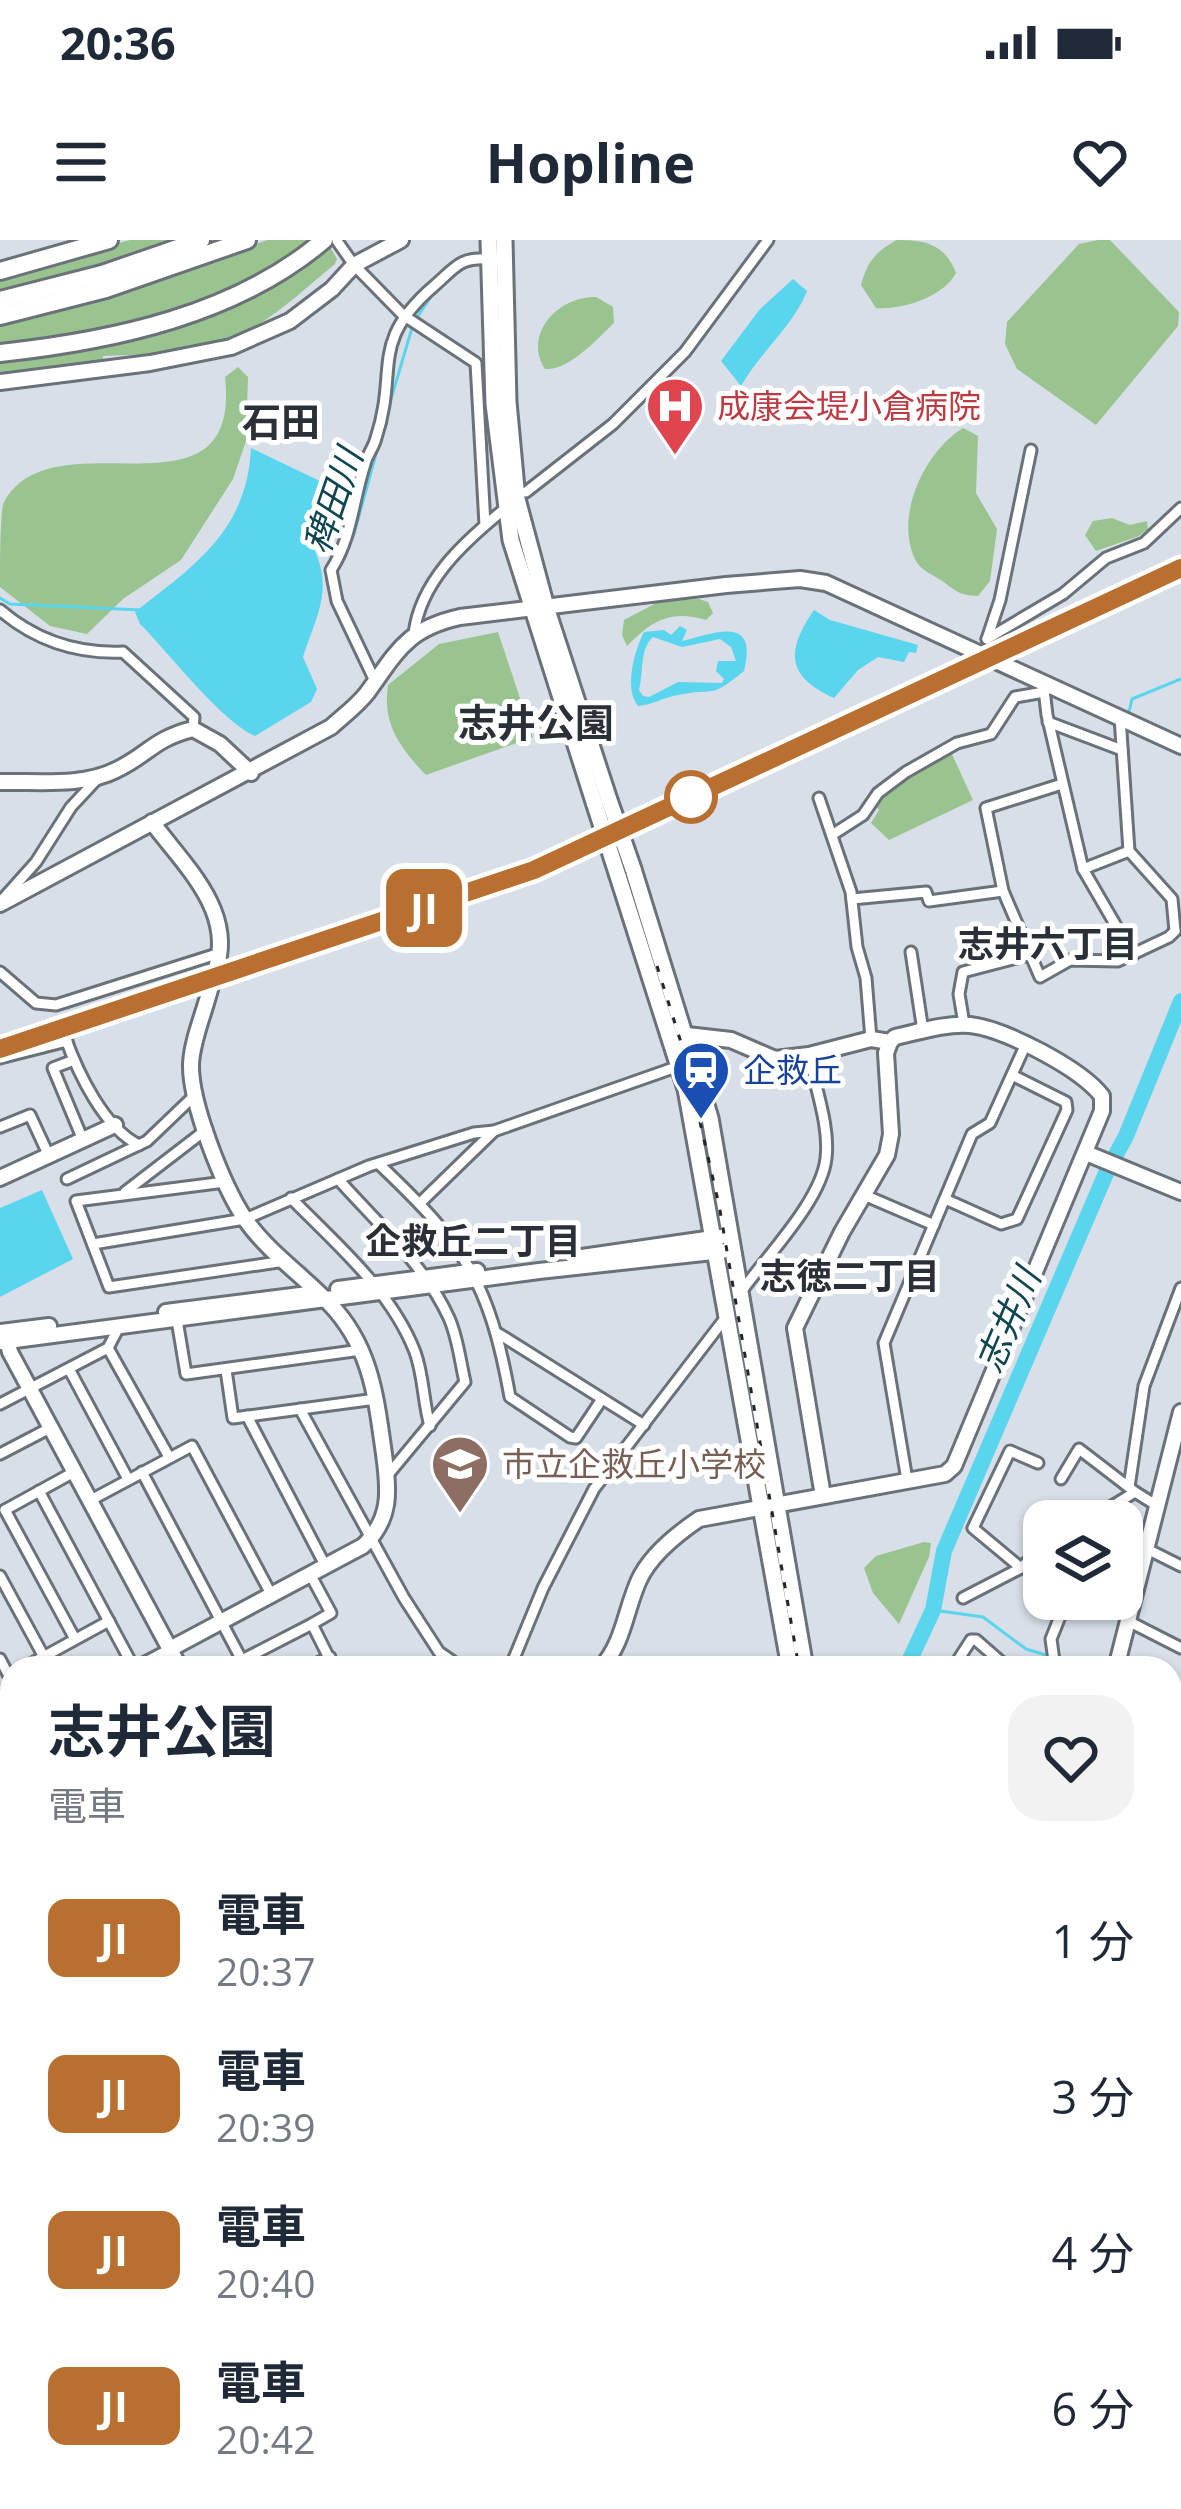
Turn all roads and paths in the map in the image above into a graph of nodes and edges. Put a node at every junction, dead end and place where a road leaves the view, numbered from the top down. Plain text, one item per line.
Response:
1 (109, 240) edge
2 (201, 240) edge
3 (248, 240) edge
4 (324, 240) edge
5 (401, 240) edge
6 (489, 240) edge
7 (505, 240) edge
8 (768, 240) edge
9 (337, 241) edge
10 (489, 259) junction
11 (354, 265) junction
12 (0, 271) edge
13 (0, 300) edge
14 (403, 315) junction
15 (0, 316) edge
16 (0, 352) edge
17 (0, 382) edge
18 (1031, 450) dead end
19 (526, 492) dead end
20 (1181, 508) edge
21 (502, 512) dead end
22 (485, 525) junction
23 (539, 608) junction
24 (0, 610) edge
25 (414, 634) junction
26 (982, 645) junction
27 (375, 681) junction
28 (1043, 687) junction
29 (1120, 717) junction
30 (1048, 722) junction
31 (193, 729) junction
32 (1181, 746) edge
33 (1122, 750) junction
34 (251, 772) junction
35 (99, 777) junction
36 (0, 782) edge
37 (1062, 784) junction
38 (819, 798) dead end
39 (152, 822) junction
40 (832, 836) junction
41 (1129, 851) junction
42 (1083, 869) junction
43 (626, 873) junction
44 (1003, 891) junction
45 (852, 899) junction
46 (0, 903) edge
47 (1178, 932) edge
48 (911, 952) dead end
49 (1028, 956) junction
50 (1132, 956) junction
51 (218, 959) junction
52 (0, 972) edge
53 (56, 1005) junction
54 (964, 1024) junction
55 (922, 1031) junction
56 (687, 1035) junction
57 (66, 1039) junction
58 (871, 1039) junction
59 (890, 1042) junction
60 (1025, 1046) junction
61 (809, 1055) junction
62 (0, 1058) edge
63 (74, 1060) junction
64 (680, 1066) junction
65 (1014, 1076) junction
66 (195, 1095) junction
67 (115, 1125) junction
68 (0, 1127) edge
69 (206, 1129) junction
70 (494, 1131) junction
71 (83, 1140) junction
72 (139, 1145) junction
73 (1086, 1153) junction
74 (49, 1156) junction
75 (380, 1165) junction
76 (0, 1178) edge
77 (67, 1179) dead end
78 (338, 1179) junction
79 (227, 1181) junction
80 (1181, 1192) edge
81 (121, 1195) junction
82 (864, 1195) junction
83 (291, 1198) junction
84 (945, 1199) junction
85 (420, 1203) junction
86 (245, 1220) junction
87 (934, 1225) junction
88 (93, 1244) junction
89 (723, 1244) junction
90 (285, 1261) junction
91 (476, 1276) junction
92 (428, 1283) junction
93 (376, 1288) junction
94 (1181, 1288) edge
95 (742, 1291) junction
96 (322, 1297) junction
97 (728, 1314) junction
98 (177, 1320) junction
99 (118, 1328) junction
100 (499, 1334) junction
101 (3, 1342) edge
102 (107, 1348) junction
103 (362, 1350) junction
104 (69, 1369) junction
105 (226, 1370) junction
106 (29, 1389) junction
107 (602, 1399) junction
108 (376, 1400) junction
109 (0, 1404) edge
110 (300, 1409) junction
111 (1181, 1412) edge
112 (247, 1416) junction
113 (644, 1425) junction
114 (430, 1426) junction
115 (50, 1428) junction
116 (0, 1454) edge
117 (169, 1457) junction
118 (1039, 1463) dead end
119 (74, 1472) junction
120 (142, 1472) junction
121 (387, 1476) junction
122 (128, 1479) junction
123 (1061, 1479) dead end
124 (907, 1480) junction
125 (1132, 1489) junction
126 (39, 1491) junction
127 (823, 1496) junction
128 (1117, 1500) edge
129 (89, 1501) junction
130 (1156, 1505) junction
131 (770, 1506) junction
132 (3, 1511) edge
133 (373, 1537) junction
134 (1148, 1542) junction
135 (1143, 1544) edge
136 (1181, 1566) edge
137 (1021, 1568) joint
138 (317, 1569) junction
139 (0, 1576) edge
140 (272, 1594) junction
141 (963, 1598) dead end
142 (1056, 1620) edge
143 (109, 1621) junction
144 (221, 1621) junction
145 (1128, 1621) junction
146 (312, 1624) junction
147 (75, 1639) junction
148 (1181, 1648) edge
149 (170, 1649) junction
150 (43, 1656) edge
151 (46, 1656) edge
152 (128, 1656) edge
153 (157, 1656) edge
154 (174, 1656) edge
155 (240, 1656) edge
156 (258, 1656) edge
157 (329, 1656) edge
158 (445, 1656) edge
159 (515, 1656) edge
160 (611, 1656) edge
161 (789, 1656) edge
162 (802, 1656) edge
163 (960, 1656) edge
164 (994, 1656) edge
165 (1051, 1656) edge
166 (1119, 1656) edge

1 - 12 highway
2 - 13 highway
3 - 15 highway
4 - 16 highway
5 - 11 street
6 - 10 main road
7 - 23 main road
8 - 19 street
9 - 11 street
10 - 14 street
10 - 23 main road
11 - 14 street
11 - 17 street
14 - 22 street
14 - 27 street
18 - 26 street
20 - 26 street
21 - 22 street
22 - 25 street
23 - 25 street
23 - 26 street
23 - 43 main road, bridge
24 - 31 street
25 - 27 street
26 - 28 street
27 - 34 street
28 - 29 street
28 - 30 street
28 - 40 street
29 - 32 street
29 - 33 street
30 - 33 street
30 - 37 street
31 - 34 street
31 - 35 street
33 - 41 street
34 - 39 street
35 - 36 street
35 - 46 street
37 - 42 street
37 - 44 street
38 - 40 street
39 - 46 street
39 - 51 street
40 - 45 street
41 - 42 street
41 - 47 street
42 - 50 street
43 - 56 main road
43 - 64 main road
44 - 45 street
44 - 49 street
45 - 58 street
47 - 50 street
48 - 55 street
49 - 50 street
49 - 54 street
51 - 53 street
51 - 66 street, bridge
52 - 53 street
53 - 57 street, bridge
54 - 55 street
54 - 60 street
55 - 59 street
56 - 61 street
56 - 89 main road
57 - 62 street
57 - 63 street
58 - 59 street
58 - 61 street
59 - 82 street
60 - 65 street
60 - 73 street
61 - 95 street
63 - 67 street
63 - 71 street
64 - 70 street
64 - 89 main road
65 - 84 street
65 - 84 street
66 - 69 street
66 - 72 street
67 - 71 street
67 - 72 street
68 - 74 street
69 - 79 street
69 - 81 street
70 - 75 street
70 - 85 street
71 - 74 street
72 - 77 street
73 - 80 street
73 - 124 street
74 - 76 street
75 - 78 street
75 - 85 street
78 - 83 street
78 - 92 street
79 - 81 street
79 - 86 street
81 - 88 street
82 - 87 street
82 - 127 street
83 - 86 street
83 - 93 street
84 - 87 street
85 - 91 street
86 - 88 street
86 - 90 street
87 - 124 street
88 - 90 street
89 - 91 street
89 - 95 main road
89 - 97 main road
90 - 96 street
91 - 92 street
91 - 100 street
92 - 93 street
92 - 114 street
93 - 96 street
93 - 114 street
94 - 125 street
95 - 97 street
95 - 131 main road
96 - 98 street
96 - 101 street
96 - 103 street
97 - 113 street
97 - 131 main road
98 - 99 street
98 - 105 street
99 - 101 street
99 - 102 street
100 - 107 street
100 - 107 street
101 - 106 street
102 - 104 street
102 - 117 street
103 - 105 street
103 - 108 street
104 - 106 street
104 - 122 street
105 - 112 street
106 - 109 street
106 - 115 street
107 - 113 street
108 - 110 street
108 - 121 street
110 - 112 street
110 - 133 street
111 - 130 street
112 - 138 street
113 - 159 street
114 - 121 street
115 - 116 street
115 - 119 street
117 - 120 street
117 - 140 street
118 - 137 street
119 - 126 street
119 - 129 street
120 - 122 street
120 - 144 street
121 - 133 street
122 - 129 street
123 - 125 street
124 - 127 street
125 - 128 street
125 - 130 street
126 - 132 street
126 - 143 street
127 - 131 street
129 - 149 street
130 - 134 street
131 - 160 street
131 - 161 main road
131 - 162 main road
132 - 147 street
133 - 138 street
133 - 158 street
134 - 135 street
134 - 136 street
134 - 145 street
137 - 141 street
138 - 140 street
138 - 146 street
139 - 150 street
140 - 144 street
142 - 165 street
143 - 147 street
143 - 152 street
144 - 149 street
144 - 155 street
145 - 148 street
145 - 166 street
146 - 156 street
146 - 157 street
147 - 151 street
149 - 153 street
149 - 154 street
163 - 164 street

